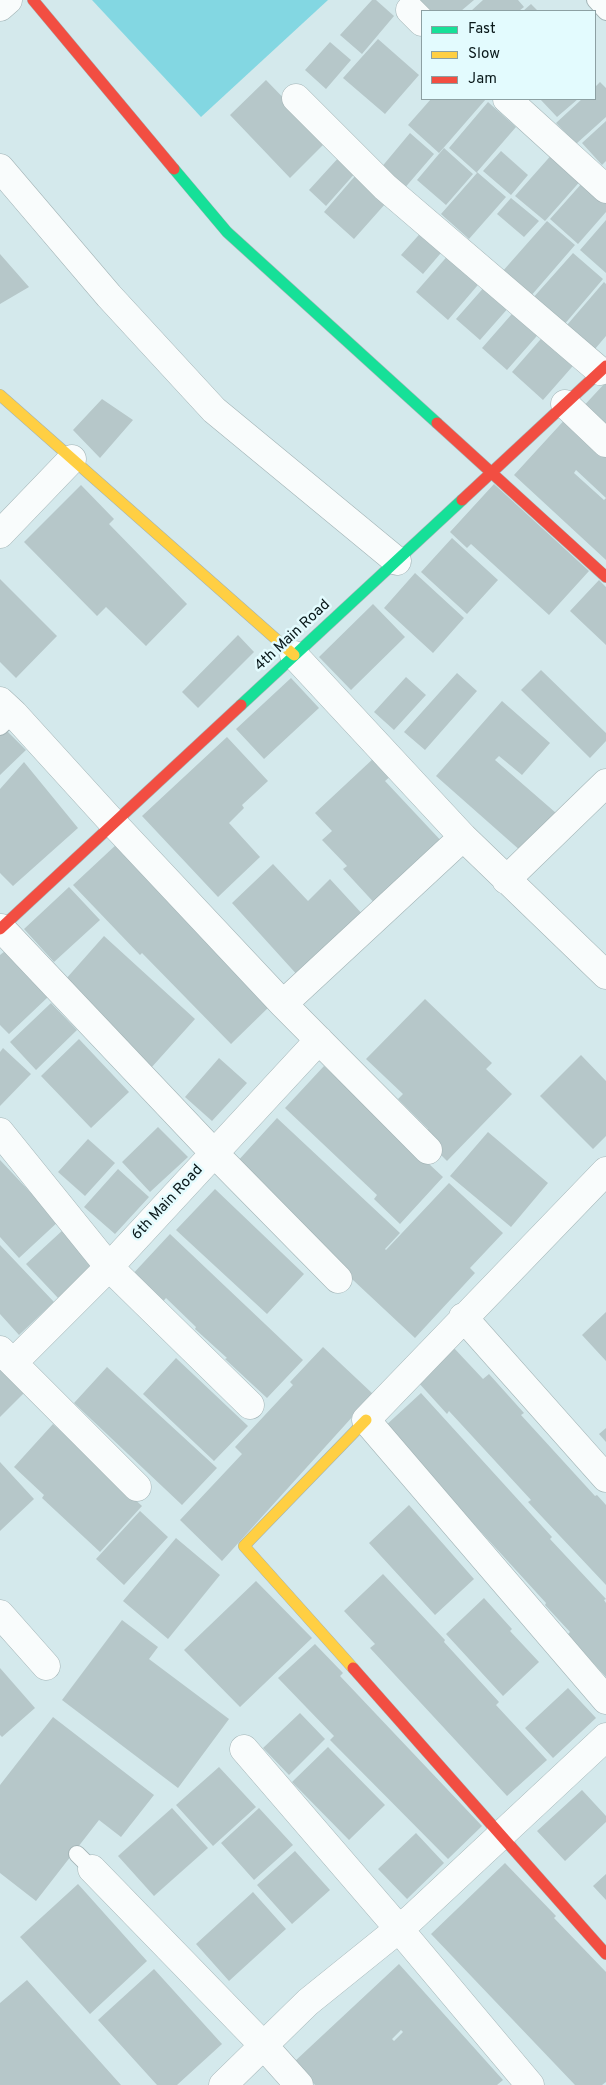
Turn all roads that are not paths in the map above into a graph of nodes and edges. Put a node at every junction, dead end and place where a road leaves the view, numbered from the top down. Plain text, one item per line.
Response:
1 (8, 0) edge
2 (33, 0) edge
3 (595, 0) edge
4 (0, 7) edge
5 (606, 12) edge
6 (296, 98) dead end
7 (508, 100) edge
8 (0, 168) edge
9 (606, 189) edge
10 (603, 368) edge
11 (0, 394) edge
12 (565, 404) junction
13 (606, 443) edge
14 (72, 459) junction
15 (492, 471) junction
16 (0, 534) edge
17 (396, 561) junction
18 (606, 577) edge
19 (294, 655) junction
20 (5, 714) edge
21 (606, 783) edge
22 (114, 824) junction
23 (463, 837) junction
24 (506, 880) junction
25 (1, 929) edge
26 (606, 975) edge
27 (283, 1004) junction
28 (319, 1040) junction
29 (0, 1132) edge
30 (428, 1150) dead end
31 (214, 1153) junction
32 (606, 1171) edge
33 (109, 1267) junction
34 (338, 1279) dead end
35 (463, 1317) junction
36 (7, 1356) edge
37 (250, 1405) dead end
38 (366, 1420) junction
39 (606, 1478) edge
40 (137, 1487) dead end
41 (0, 1614) edge
42 (46, 1666) dead end
43 (606, 1700) edge
44 (606, 1737) edge
45 (244, 1749) dead end
46 (503, 1835) junction
47 (85, 1862) dead end
48 (399, 1929) junction
49 (606, 1954) edge
50 (264, 2046) junction
51 (223, 2085) edge
52 (299, 2085) edge
53 (530, 2085) edge

1 - 4 street
2 - 15 street
3 - 5 lane
6 - 10 street
7 - 9 street
8 - 17 street
10 - 12 street, 4th Main Road
11 - 14 street
12 - 13 street
12 - 15 street, 4th Main Road
14 - 16 street
14 - 19 street
15 - 17 street, 4th Main Road
15 - 18 street
17 - 19 street, 4th Main Road
19 - 22 street, 4th Main Road
19 - 23 street
20 - 22 street
21 - 24 street
22 - 25 street, 4th Main Road
22 - 27 street
23 - 24 street
23 - 27 street
24 - 26 street
25 - 31 street
27 - 28 street
28 - 30 street
28 - 31 street, 6th Main Road
29 - 33 street
31 - 33 street, 6th Main Road
31 - 34 street
32 - 35 street
33 - 36 street, 6th Main Road
33 - 37 street
35 - 38 street
35 - 39 street
36 - 40 street
38 - 43 street
38 - 46 street
41 - 42 street
44 - 46 street
45 - 48 street
46 - 48 street
46 - 49 street
47 - 50 street
48 - 50 street
48 - 53 street
50 - 51 street
50 - 52 street

